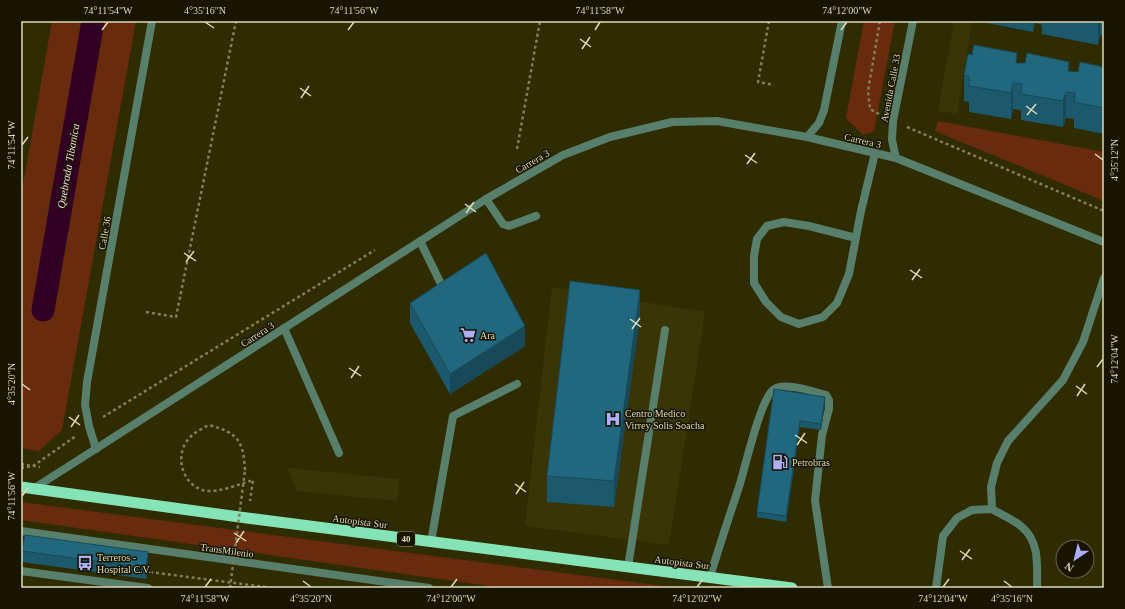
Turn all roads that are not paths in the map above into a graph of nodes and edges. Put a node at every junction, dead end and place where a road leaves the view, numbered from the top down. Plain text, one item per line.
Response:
1 (152, 21) edge
2 (842, 21) edge
3 (913, 21) edge
4 (807, 137) junction
5 (875, 153) junction
6 (896, 158) junction
7 (486, 199) junction
8 (536, 216) dead end
9 (856, 238) junction
10 (420, 241) junction
11 (1104, 242) edge
12 (1104, 278) edge
13 (442, 286) edge
14 (284, 328) junction
15 (666, 330) dead end
16 (517, 384) dead end
17 (96, 449) junction
18 (339, 453) dead end
19 (21, 487) edge
20 (33, 489) junction
21 (992, 509) junction
22 (21, 531) edge
23 (432, 542) junction
24 (628, 567) junction
25 (21, 570) edge
26 (710, 577) junction
27 (148, 588) edge
28 (429, 588) edge
29 (792, 588) edge
30 (828, 588) edge
31 (936, 588) edge
32 (1037, 588) edge

1 - 17 street, Calle 36
2 - 4 street
3 - 6 street, Avenida Calle 33
4 - 5 street, Carrera 3
4 - 7 street, Carrera 3
5 - 6 street, Carrera 3
5 - 9 street
6 - 11 street, Carrera 3
7 - 8 street
7 - 10 street, Carrera 3
9 - 9 street
10 - 13 street
10 - 14 street, Carrera 3
12 - 21 street
14 - 17 street, Carrera 3
14 - 18 street
15 - 24 street
16 - 23 street
17 - 20 street, Carrera 3
19 - 20 highway, Autopista Sur / 40
20 - 23 highway, Autopista Sur / 40
21 - 31 street
21 - 32 street
22 - 28 street, TransMilenio
23 - 24 highway, Autopista Sur / 40
24 - 26 highway, Autopista Sur / 40
25 - 27 street
26 - 29 highway, Autopista Sur / 40
26 - 30 street

